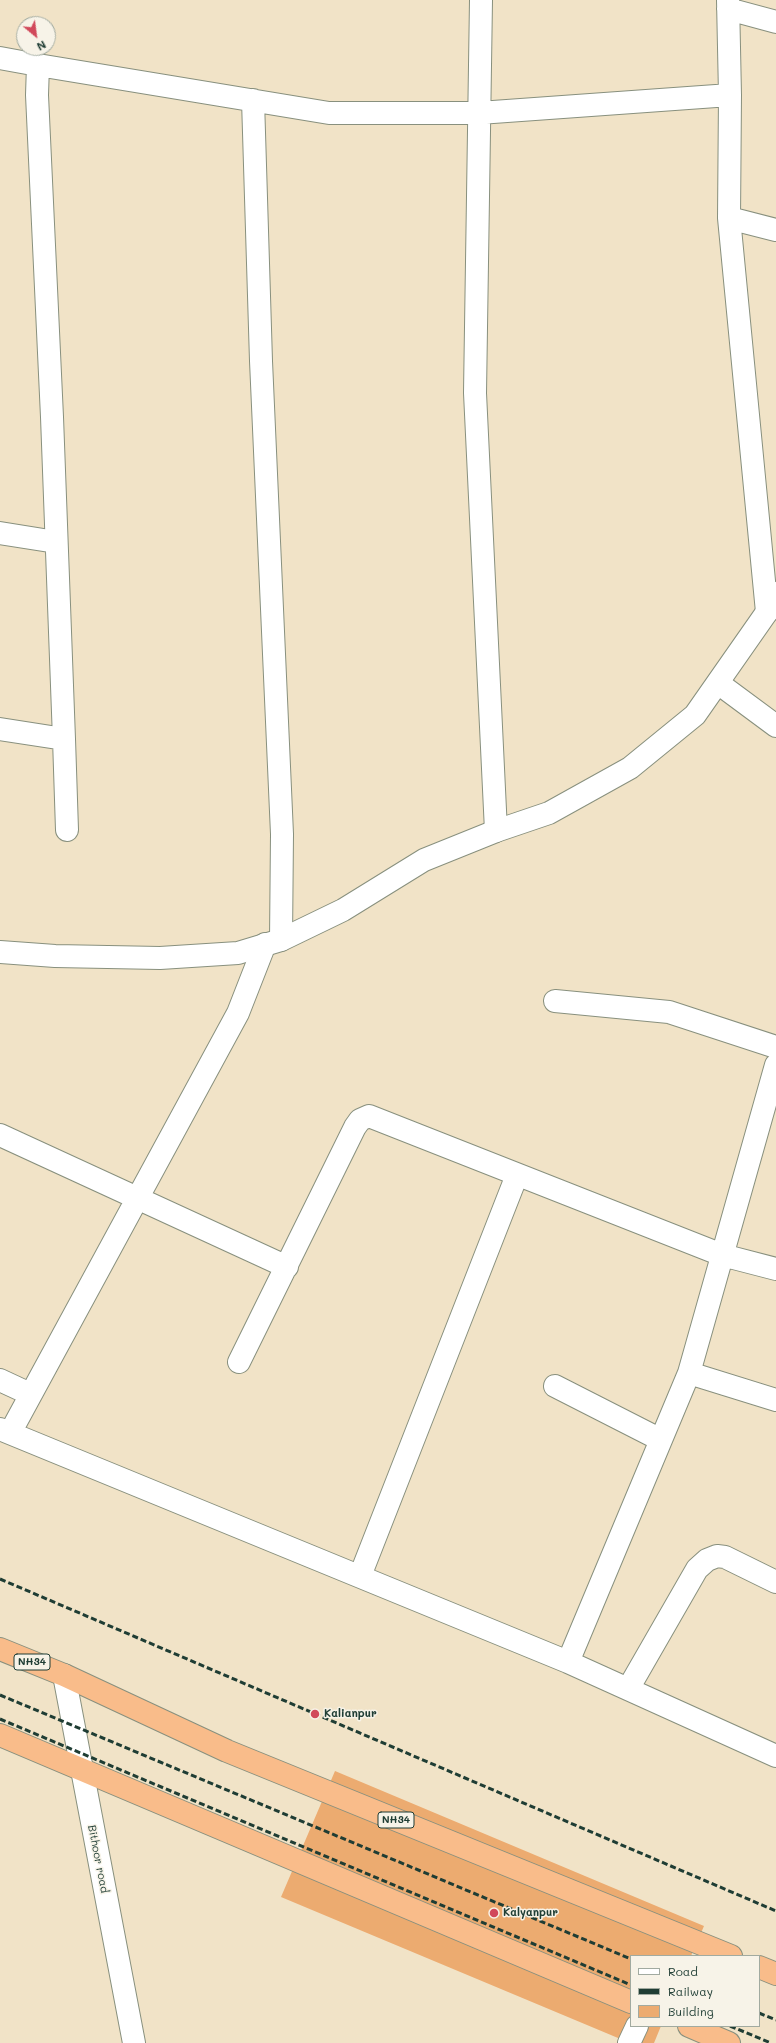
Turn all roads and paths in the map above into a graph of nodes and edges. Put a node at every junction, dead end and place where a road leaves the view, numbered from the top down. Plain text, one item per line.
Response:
1 (481, 0) edge
2 (728, 5) edge
3 (776, 22) edge
4 (0, 58) edge
5 (38, 64) junction
6 (730, 95) junction
7 (253, 100) junction
8 (479, 113) junction
9 (729, 218) junction
10 (776, 230) edge
11 (0, 534) edge
12 (56, 542) junction
13 (771, 603) edge
14 (718, 683) junction
15 (776, 726) edge
16 (0, 729) edge
17 (64, 739) junction
18 (67, 830) dead end
19 (496, 830) junction
20 (273, 942) junction
21 (0, 952) edge
22 (555, 1001) dead end
23 (776, 1048) edge
24 (776, 1065) edge
25 (0, 1135) edge
26 (516, 1175) junction
27 (137, 1199) junction
28 (722, 1255) junction
29 (287, 1267) junction
30 (776, 1269) edge
31 (239, 1362) dead end
32 (689, 1373) junction
33 (0, 1380) edge
34 (555, 1386) dead end
35 (30, 1394) junction
36 (776, 1400) edge
37 (5, 1431) edge
38 (661, 1440) junction
39 (360, 1576) junction
40 (776, 1582) edge
41 (0, 1649) edge
42 (568, 1662) junction
43 (64, 1675) junction
44 (628, 1689) junction
45 (0, 1735) edge
46 (774, 1749) edge
47 (81, 1770) junction
48 (730, 1955) edge
49 (760, 1967) edge
50 (776, 1974) edge
51 (630, 2002) edge
52 (637, 2027) edge
53 (691, 2027) edge
54 (134, 2043) edge
55 (629, 2043) edge
56 (729, 2043) edge

1 - 8 street
2 - 3 street
2 - 6 street
4 - 5 street
5 - 7 street
5 - 12 street
6 - 8 street
6 - 9 street
7 - 8 street
7 - 20 street
8 - 19 street
9 - 10 street
9 - 13 street
11 - 12 street
12 - 17 street
13 - 14 street
14 - 15 street
14 - 19 street
16 - 17 street
17 - 18 street
19 - 20 street
20 - 21 street
20 - 27 street
22 - 23 street
24 - 28 street
25 - 27 street
26 - 28 street
26 - 29 street
26 - 39 street
27 - 29 street
27 - 35 street
28 - 30 street
28 - 32 street
29 - 31 street
32 - 36 street
32 - 38 street
33 - 35 street
34 - 38 street
35 - 37 street
37 - 39 street
38 - 42 street
39 - 42 street
40 - 44 street
41 - 43 highway, NH34
42 - 44 street
43 - 47 street, Bithoor road
43 - 48 highway, NH34
44 - 46 street
45 - 47 highway
47 - 51 highway
47 - 54 street, Bithoor road
49 - 50 highway
52 - 55 street
53 - 56 highway

